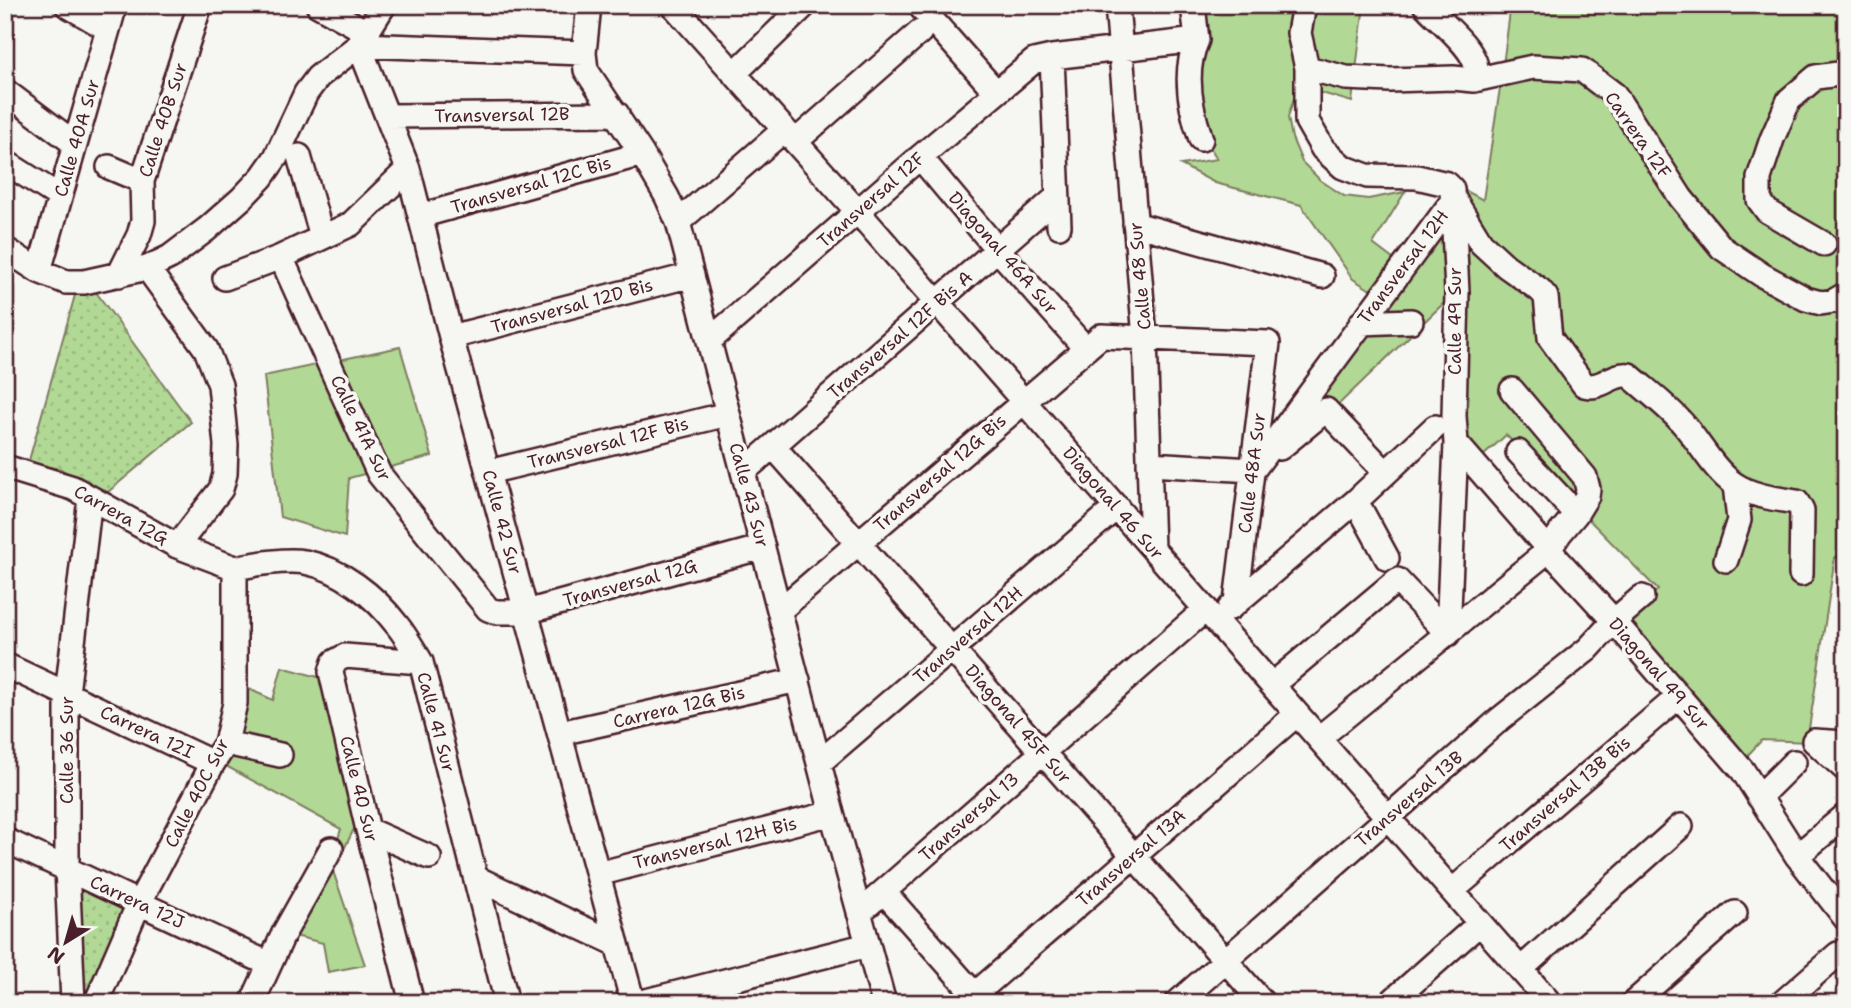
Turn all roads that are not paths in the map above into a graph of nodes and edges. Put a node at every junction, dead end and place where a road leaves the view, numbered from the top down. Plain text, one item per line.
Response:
1 (66, 5) edge
2 (115, 5) edge
3 (200, 5) edge
4 (318, 5) edge
5 (384, 5) edge
6 (589, 5) edge
7 (805, 5) edge
8 (919, 5) edge
9 (1117, 5) edge
10 (1193, 5) edge
11 (1304, 5) edge
12 (1425, 5) edge
13 (675, 6) edge
14 (108, 29) junction
15 (920, 32) dead end
16 (363, 38) junction
17 (1197, 40) junction
18 (1121, 50) junction
19 (583, 54) junction
20 (1043, 59) junction
21 (1307, 68) junction
22 (1846, 73) edge
23 (734, 74) junction
24 (1474, 80) junction
25 (5, 91) edge
26 (996, 92) junction
27 (617, 114) junction
28 (388, 116) junction
29 (790, 136) junction
30 (1201, 139) dead end
31 (75, 144) junction
32 (642, 154) junction
33 (299, 156) dead end
34 (920, 157) junction
35 (5, 162) edge
36 (109, 167) dead end
37 (408, 169) junction
38 (142, 181) junction
39 (60, 197) junction
40 (1057, 197) junction
41 (1454, 199) junction
42 (858, 212) junction
43 (420, 216) junction
44 (678, 222) junction
45 (1135, 224) junction
46 (1059, 226) dead end
47 (322, 237) junction
48 (1824, 244) dead end
49 (5, 249) edge
50 (998, 250) junction
51 (281, 257) junction
52 (147, 268) junction
53 (39, 271) junction
54 (118, 275) junction
55 (692, 275) junction
56 (1322, 276) dead end
57 (225, 278) dead end
58 (1846, 294) edge
59 (937, 302) junction
60 (1411, 321) dead end
61 (1361, 323) junction
62 (451, 337) junction
63 (1145, 338) junction
64 (709, 341) junction
65 (1093, 342) junction
66 (1512, 390) dead end
67 (1024, 401) junction
68 (728, 414) junction
69 (1435, 427) dead end
70 (1456, 443) junction
71 (773, 446) junction
72 (1518, 452) dead end
73 (1149, 464) junction
74 (5, 467) edge
75 (1253, 470) junction
76 (488, 472) junction
77 (743, 472) junction
78 (1386, 473) junction
79 (1735, 485) junction
80 (90, 498) junction
81 (1356, 501) junction
82 (1117, 507) junction
83 (1576, 514) junction
84 (858, 543) junction
85 (177, 547) junction
86 (763, 547) junction
87 (1152, 548) junction
88 (1549, 551) junction
89 (1387, 558) dead end
90 (1726, 560) dead end
91 (235, 568) junction
92 (1801, 574) dead end
93 (1642, 597) dead end
94 (1236, 603) junction
95 (779, 610) junction
96 (496, 612) joint
97 (526, 612) junction
98 (1211, 615) junction
99 (1614, 621) junction
100 (1448, 634) junction
101 (952, 649) junction
102 (421, 662) junction
103 (5, 665) edge
104 (798, 680) junction
105 (1272, 685) junction
106 (67, 694) junction
107 (1678, 697) junction
108 (1297, 714) junction
109 (559, 733) junction
110 (1845, 737) edge
111 (1319, 738) junction
112 (226, 743) junction
113 (1043, 752) junction
114 (280, 755) dead end
115 (1794, 762) dead end
116 (213, 763) junction
117 (819, 763) junction
118 (1846, 770) edge
119 (1759, 797) junction
120 (832, 813) junction
121 (1846, 815) edge
122 (1389, 817) junction
123 (1681, 826) dead end
124 (368, 830) junction
125 (5, 840) edge
126 (331, 849) dead end
127 (1134, 856) junction
128 (1797, 856) junction
129 (429, 858) dead end
130 (67, 868) junction
131 (598, 874) junction
132 (476, 878) junction
133 (1452, 891) junction
134 (884, 892) junction
135 (139, 903) junction
136 (1735, 912) dead end
137 (859, 913) junction
138 (1846, 919) edge
139 (1480, 923) junction
140 (617, 944) junction
141 (868, 945) junction
142 (1838, 954) dead end
143 (1226, 960) junction
144 (269, 964) junction
145 (1521, 969) junction
146 (71, 978) junction
147 (98, 997) edge
148 (974, 1000) edge
149 (73, 1003) edge
150 (252, 1003) edge
151 (412, 1003) edge
152 (507, 1003) edge
153 (636, 1003) edge
154 (884, 1003) edge
155 (1177, 1003) edge
156 (1264, 1003) edge
157 (1390, 1003) edge
158 (1550, 1003) edge
159 (1633, 1003) edge
160 (1782, 1003) edge

1 - 14 street
2 - 14 street, Calle 40A Sur
3 - 38 street, Calle 40B Sur
4 - 16 street
5 - 16 street
6 - 19 street
7 - 23 street
8 - 26 street
9 - 18 street, Calle 48 Sur
10 - 17 street
11 - 21 street
12 - 24 street
13 - 23 street, Diagonal 46 Sur
14 - 31 street, Calle 40A Sur
15 - 29 street
16 - 19 street
16 - 28 street, Calle 42 Sur
16 - 52 street
17 - 18 street
17 - 30 street
18 - 20 street
18 - 45 street, Calle 48 Sur
19 - 27 street, Calle 43 Sur
20 - 26 street, Transversal 12F
20 - 40 street
21 - 24 street, Carrera 12F
21 - 41 street
22 - 48 street
23 - 29 street, Diagonal 46 Sur
24 - 58 street, Carrera 12F
25 - 31 street
26 - 34 street, Transversal 12F
27 - 28 street, Transversal 12B
27 - 32 street, Calle 43 Sur
28 - 37 street, Calle 42 Sur
29 - 42 street, Diagonal 46 Sur
29 - 44 street
31 - 39 street, Calle 40A Sur
32 - 43 street, Transversal 12C Bis
32 - 44 street, Calle 43 Sur
33 - 47 street
34 - 42 street, Transversal 12F
34 - 50 street, Diagonal 46A Sur
35 - 39 street
36 - 38 street
37 - 43 street, Calle 42 Sur
37 - 47 street
38 - 54 street, Calle 40B Sur
39 - 53 street, Calle 40A Sur
40 - 46 street
40 - 50 street, Transversal 12F Bis A
41 - 61 street, Transversal 12H
41 - 70 street, Calle 49 Sur
41 - 79 street
42 - 59 street, Diagonal 46 Sur
42 - 64 street, Transversal 12F
43 - 62 street, Calle 42 Sur
44 - 55 street, Calle 43 Sur
45 - 56 street
45 - 63 street, Calle 48 Sur
47 - 51 street
49 - 53 street
50 - 59 street, Transversal 12F Bis A
50 - 65 street, Diagonal 46A Sur
51 - 57 street
51 - 96 street, Calle 41A Sur
52 - 54 street
52 - 85 street
53 - 54 street
55 - 62 street, Transversal 12D Bis
55 - 64 street, Calle 43 Sur
59 - 67 street, Diagonal 46 Sur
59 - 71 street, Transversal 12F Bis A
60 - 61 street
61 - 75 street, Transversal 12H
62 - 76 street, Calle 42 Sur
63 - 65 street
63 - 73 street, Calle 48 Sur
63 - 75 street, Calle 48A Sur
64 - 68 street, Calle 43 Sur
65 - 67 street, Transversal 12G Bis
66 - 83 street
67 - 82 street, Diagonal 46 Sur
67 - 84 street, Transversal 12G Bis
68 - 76 street, Transversal 12F Bis
68 - 77 street, Calle 43 Sur
69 - 78 street, Transversal 13
70 - 88 street, Diagonal 49 Sur
70 - 100 street, Calle 49 Sur
71 - 77 street, Transversal 12F Bis A
71 - 84 street, Diagonal 45F Sur
72 - 83 street
73 - 75 street
73 - 87 street, Calle 48 Sur
74 - 80 street, Carrera 12G
75 - 78 street
75 - 94 street, Calle 48A Sur
76 - 97 street, Calle 42 Sur
77 - 86 street, Calle 43 Sur
78 - 81 street, Transversal 13
79 - 90 street
79 - 92 street
80 - 85 street, Carrera 12G
80 - 106 street, Calle 36 Sur
81 - 89 street
81 - 94 street, Transversal 13
82 - 87 street, Diagonal 46 Sur
82 - 101 street, Transversal 12H
83 - 88 street
84 - 95 street, Transversal 12G Bis
84 - 101 street, Diagonal 45F Sur
85 - 91 street, Carrera 12G
86 - 95 street, Calle 43 Sur
86 - 97 street, Transversal 12G
87 - 98 street, Diagonal 46 Sur
88 - 99 street, Diagonal 49 Sur
88 - 100 street
91 - 102 street, Calle 41 Sur
91 - 112 street, Calle 40C Sur
93 - 99 street, Transversal 13B
94 - 98 street, Transversal 13
95 - 104 street, Calle 43 Sur
96 - 97 street, Transversal 12G
97 - 109 street, Calle 42 Sur
98 - 105 street, Diagonal 46 Sur
98 - 113 street, Transversal 13
99 - 107 street, Diagonal 49 Sur
99 - 122 street, Transversal 13B
100 - 105 street
100 - 111 street
101 - 113 street, Diagonal 45F Sur
101 - 117 street, Transversal 12H
102 - 124 street, Calle 40 Sur
102 - 132 street, Calle 41 Sur
103 - 106 street, Carrera 12I
104 - 109 street, Carrera 12G Bis
104 - 117 street, Calle 43 Sur
105 - 108 street, Diagonal 46 Sur
106 - 116 street, Carrera 12I
106 - 130 street, Calle 36 Sur
107 - 119 street, Diagonal 49 Sur
107 - 133 street, Transversal 13B Bis
108 - 111 street, Diagonal 46 Sur
108 - 127 street, Transversal 13A
109 - 131 street, Calle 42 Sur
110 - 118 street
111 - 122 street, Diagonal 46 Sur
112 - 114 street
112 - 116 street, Calle 40C Sur
113 - 127 street, Diagonal 45F Sur
113 - 134 street, Transversal 13
115 - 119 street
116 - 135 street, Calle 40C Sur
117 - 120 street, Calle 43 Sur
119 - 128 street, Diagonal 49 Sur
120 - 131 street, Transversal 12H Bis
120 - 137 street, Calle 43 Sur
121 - 128 street
122 - 133 street, Diagonal 46 Sur
122 - 143 street, Transversal 13B
123 - 145 street
124 - 129 street
124 - 151 street, Calle 40 Sur
125 - 130 street, Carrera 12J
126 - 144 street
127 - 143 street, Diagonal 45F Sur
127 - 148 street, Transversal 13A
128 - 138 street, Diagonal 49 Sur
130 - 135 street, Carrera 12J
130 - 146 street, Calle 36 Sur
131 - 140 street, Calle 42 Sur
132 - 140 street
132 - 152 street, Calle 41 Sur
133 - 139 street, Diagonal 46 Sur
134 - 137 street, Transversal 13
134 - 148 street
135 - 144 street, Carrera 12J
135 - 147 street, Calle 40C Sur
136 - 159 street
137 - 141 street, Calle 43 Sur
139 - 145 street, Diagonal 46 Sur
139 - 157 street
140 - 153 street, Calle 42 Sur
141 - 153 street
141 - 154 street, Calle 43 Sur
142 - 160 street
143 - 155 street, Transversal 13B
143 - 156 street, Diagonal 45F Sur
144 - 150 street
145 - 158 street, Diagonal 46 Sur
146 - 147 street
146 - 149 street, Calle 36 Sur

